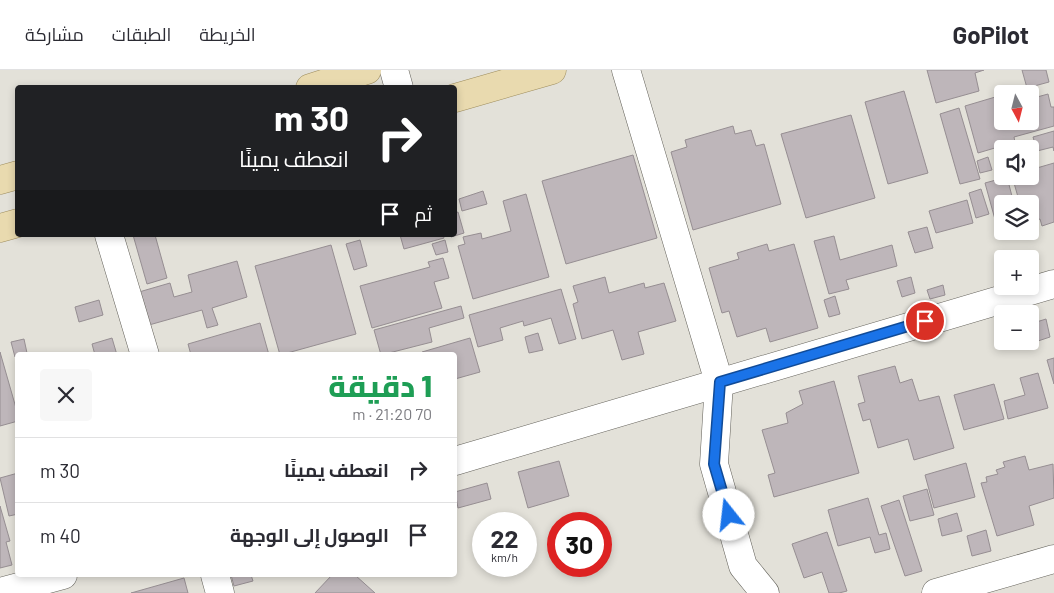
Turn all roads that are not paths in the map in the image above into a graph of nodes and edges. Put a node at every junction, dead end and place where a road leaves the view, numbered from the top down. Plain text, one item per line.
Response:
1 (367, 70) edge
2 (394, 70) edge
3 (552, 70) edge
4 (626, 70) edge
5 (320, 85) edge
6 (398, 85) edge
7 (457, 97) edge
8 (15, 176) edge
9 (0, 180) edge
10 (15, 224) edge
11 (0, 228) edge
12 (110, 237) edge
13 (1054, 284) edge
14 (144, 352) edge
15 (720, 382) junction
16 (457, 460) edge
17 (1054, 559) edge
18 (56, 577) edge
19 (216, 577) edge
20 (0, 592) edge
21 (220, 593) edge
22 (765, 593) edge
23 (936, 593) edge

1 - 5 main road
2 - 6 street
3 - 7 main road
4 - 15 street
8 - 9 main road
10 - 11 main road
12 - 14 street
13 - 15 street
15 - 16 street
15 - 22 street
17 - 23 street
18 - 20 street
19 - 21 street

